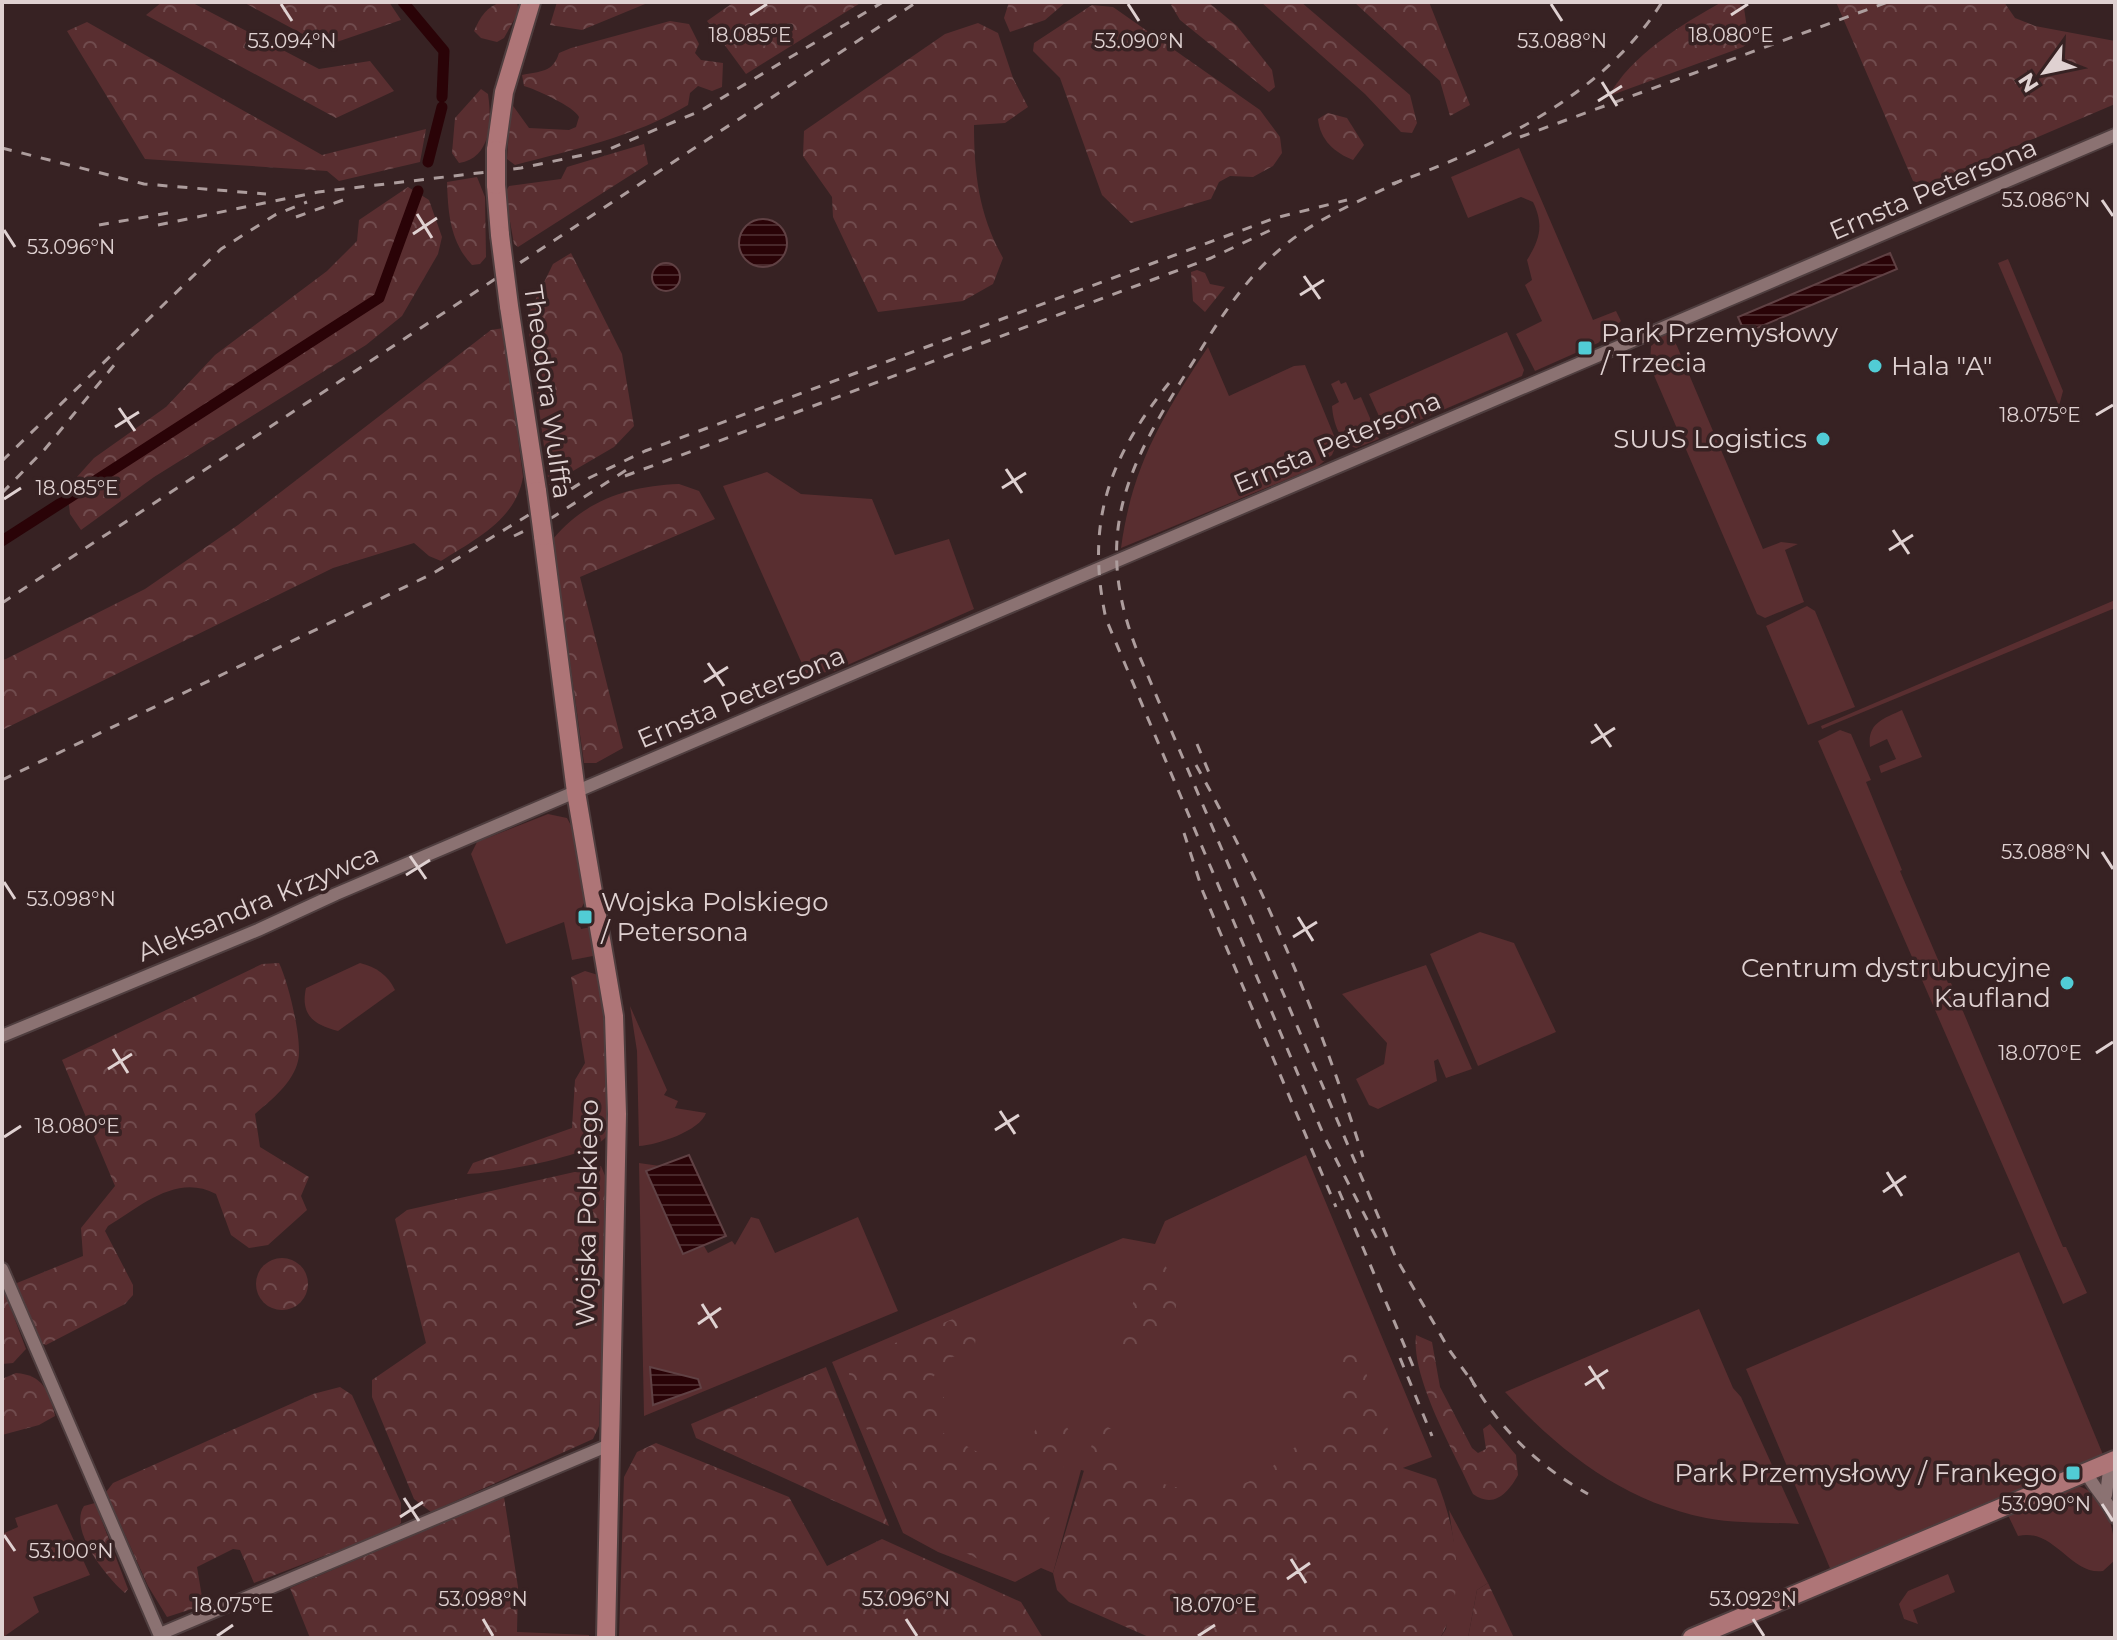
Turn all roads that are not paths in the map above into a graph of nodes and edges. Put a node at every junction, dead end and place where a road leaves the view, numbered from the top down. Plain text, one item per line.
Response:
1 (531, 2) edge
2 (2115, 135) edge
3 (576, 792) junction
4 (2, 1036) edge
5 (2, 1269) edge
6 (609, 1445) junction
7 (2112, 1461) edge
8 (2086, 1472) junction
9 (2106, 1495) junction
10 (2115, 1517) edge
11 (160, 1636) edge
12 (606, 1638) edge
13 (1692, 1638) edge

1 - 3 street, Theodora Wulffa, bridge
2 - 3 street, Ernsta Petersona
3 - 4 street, Aleksandra Krzywca
3 - 6 street, Wojska Polskiego
5 - 11 street
6 - 11 street
6 - 12 street, Wojska Polskiego
7 - 8 street
7 - 9 street
8 - 9 street
8 - 13 street
9 - 10 street

